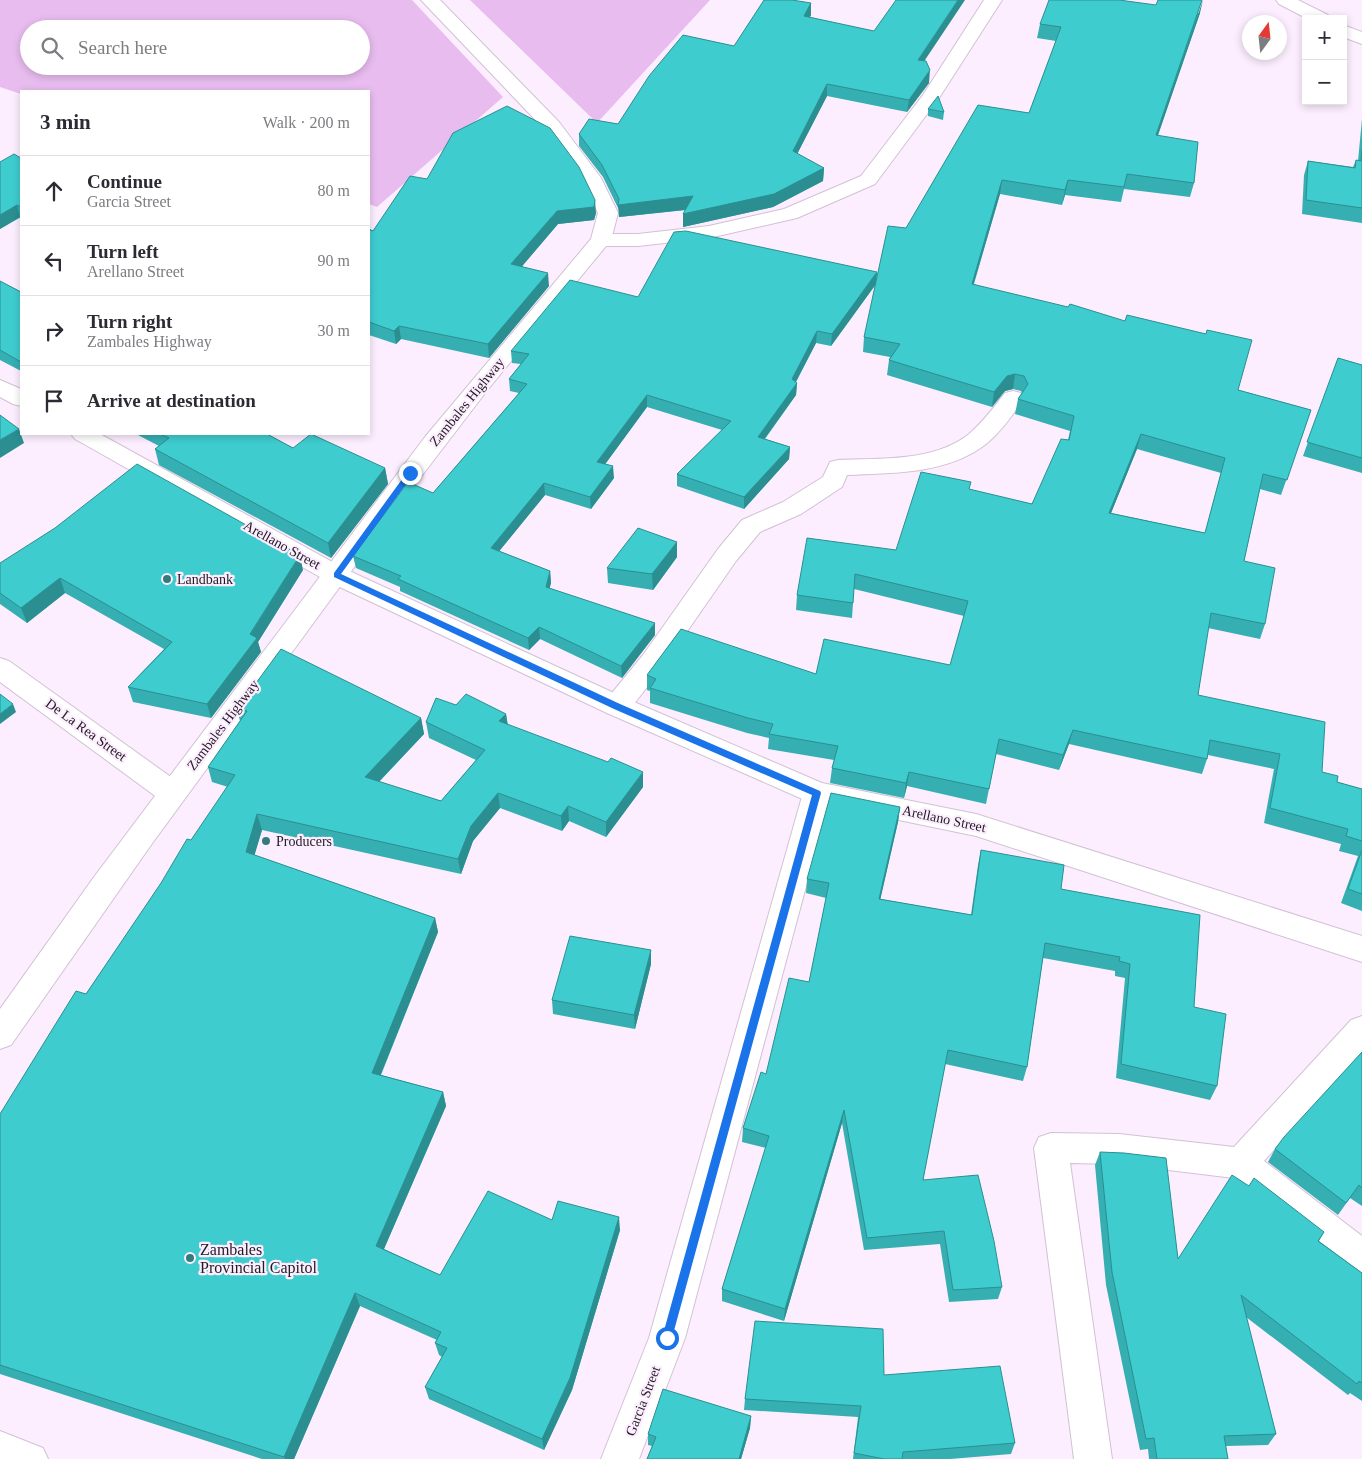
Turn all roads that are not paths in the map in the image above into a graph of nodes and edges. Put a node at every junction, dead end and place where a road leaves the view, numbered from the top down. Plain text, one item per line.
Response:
1 (430, 0) edge
2 (992, 0) edge
3 (1285, 0) edge
4 (1314, 15) edge
5 (1347, 32) edge
6 (1362, 39) edge
7 (602, 240) junction
8 (0, 387) edge
9 (20, 398) edge
10 (1013, 398) dead end
11 (85, 435) edge
12 (336, 575) junction
13 (0, 668) edge
14 (617, 706) junction
15 (172, 793) junction
16 (817, 793) junction
17 (1362, 949) edge
18 (1362, 1030) edge
19 (0, 1035) edge
20 (1241, 1163) junction
21 (1362, 1258) edge
22 (0, 1447) edge
23 (32, 1459) edge
24 (620, 1459) edge
25 (1093, 1459) edge

1 - 7 street, Zambales Highway
2 - 7 street
3 - 4 street
5 - 6 street
7 - 12 street, Zambales Highway
8 - 9 street
10 - 14 street
11 - 12 street, Arellano Street
12 - 14 street, Arellano Street
12 - 15 street, Zambales Highway
13 - 15 street, De La Rea Street
14 - 16 street, Arellano Street
15 - 19 street, Zambales Highway
16 - 17 street, Arellano Street
16 - 24 street, Garcia Street
18 - 20 street
20 - 21 street
20 - 25 street
22 - 23 lane

